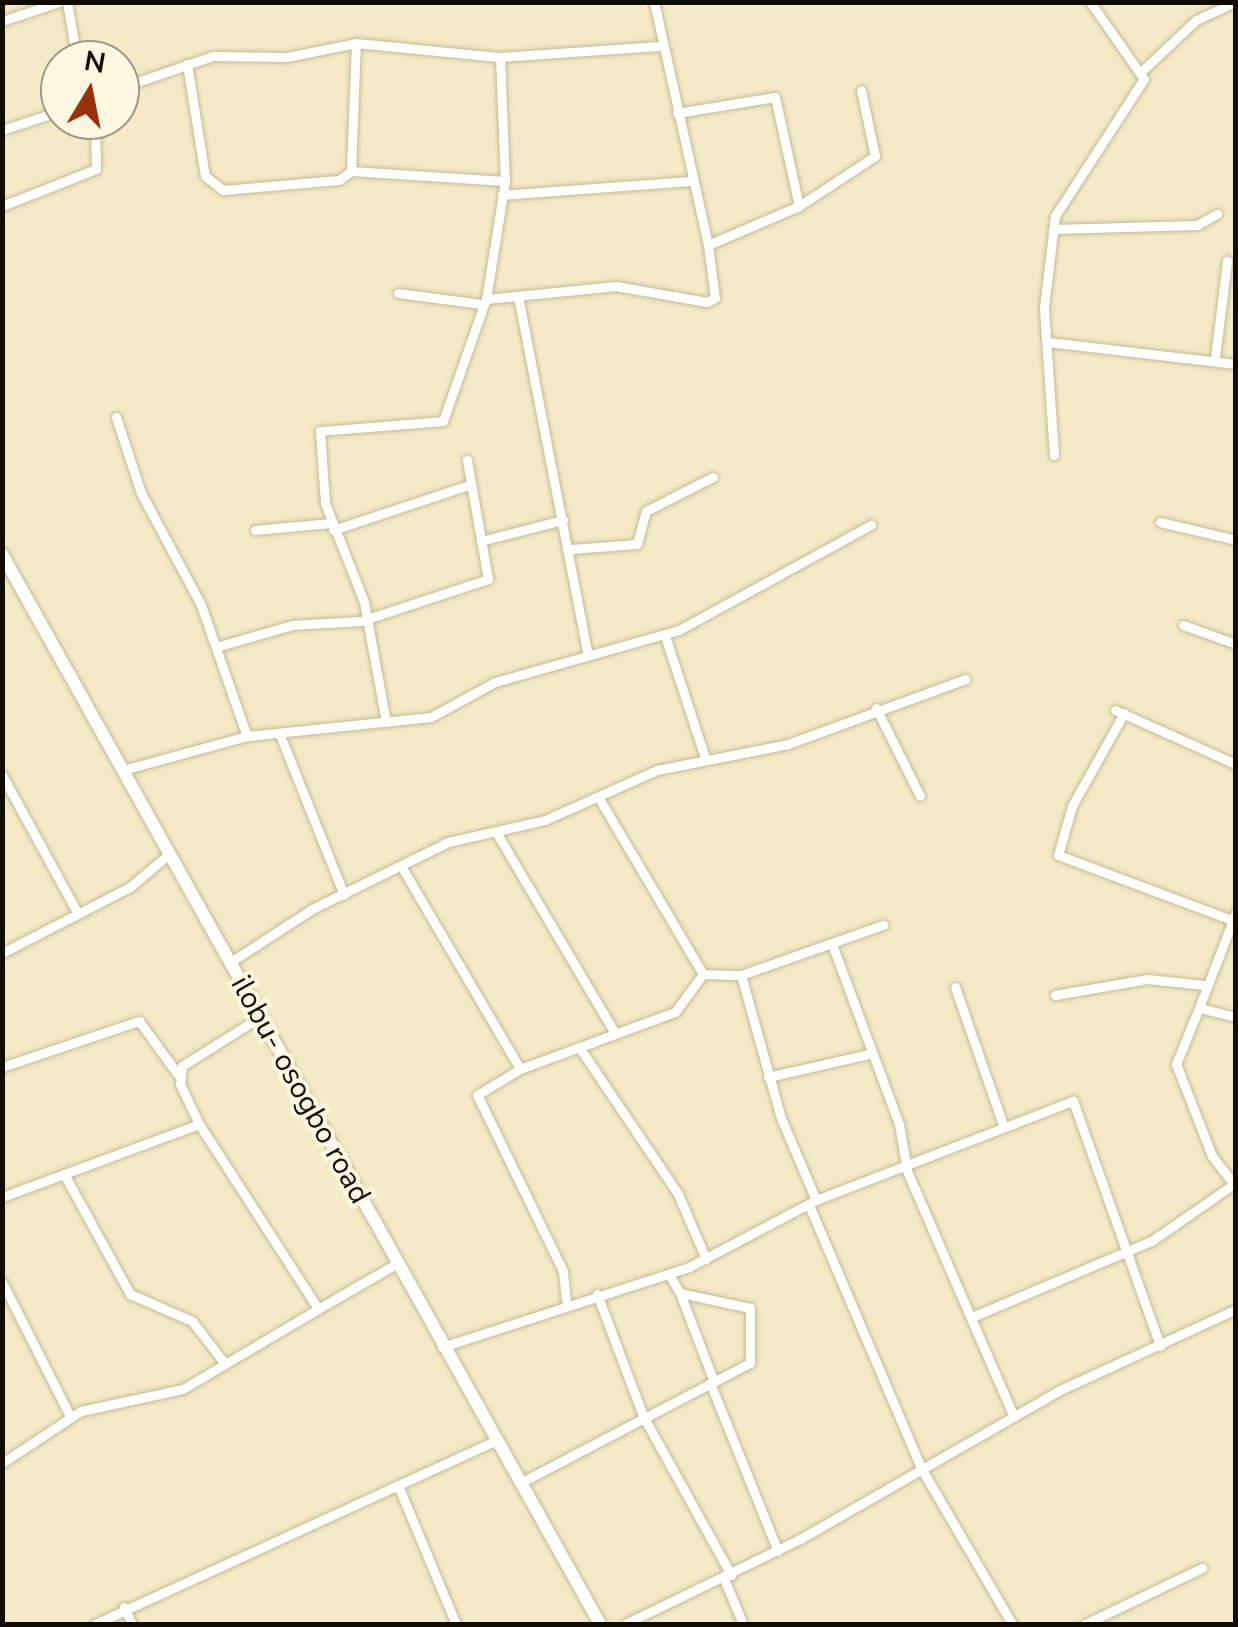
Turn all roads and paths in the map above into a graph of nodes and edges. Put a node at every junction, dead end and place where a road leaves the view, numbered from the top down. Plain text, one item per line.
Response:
1 (59, 2) edge
2 (67, 2) edge
3 (654, 2) edge
4 (1090, 2) edge
5 (1235, 2) edge
6 (2, 20) edge
7 (74, 40) edge
8 (356, 43) junction
9 (659, 46) junction
10 (500, 57) junction
11 (187, 64) junction
12 (1143, 70) junction
13 (140, 81) edge
14 (861, 90) dead end
15 (677, 113) junction
16 (40, 118) edge
17 (2, 130) edge
18 (96, 140) edge
19 (351, 170) junction
20 (505, 181) junction
21 (688, 181) junction
22 (502, 195) junction
23 (2, 206) edge
24 (800, 206) junction
25 (1217, 214) dead end
26 (1053, 229) junction
27 (708, 245) junction
28 (1227, 261) dead end
29 (398, 292) dead end
30 (518, 296) junction
31 (484, 302) junction
32 (1048, 342) junction
33 (1215, 358) junction
34 (1236, 364) edge
35 (116, 417) dead end
36 (1054, 456) dead end
37 (467, 460) dead end
38 (712, 478) dead end
39 (470, 485) junction
40 (563, 520) junction
41 (1160, 522) dead end
42 (871, 525) dead end
43 (332, 526) junction
44 (255, 530) dead end
45 (1236, 540) edge
46 (481, 542) junction
47 (571, 549) junction
48 (2, 554) edge
49 (361, 621) junction
50 (1184, 625) dead end
51 (665, 636) junction
52 (1236, 644) edge
53 (216, 647) junction
54 (588, 655) junction
55 (966, 680) dead end
56 (876, 708) junction
57 (386, 722) junction
58 (280, 735) junction
59 (247, 736) junction
60 (705, 758) junction
61 (1236, 764) edge
62 (123, 770) junction
63 (2, 776) edge
64 (920, 796) dead end
65 (600, 800) junction
66 (496, 832) junction
67 (169, 854) junction
68 (404, 871) junction
69 (344, 895) junction
70 (77, 912) junction
71 (1234, 916) edge
72 (883, 925) dead end
73 (832, 944) junction
74 (2, 953) edge
75 (230, 963) junction
76 (703, 974) junction
77 (741, 974) junction
78 (1204, 985) junction
79 (955, 987) dead end
80 (1055, 995) dead end
81 (1199, 1008) junction
82 (260, 1017) junction
83 (1236, 1017) edge
84 (615, 1033) junction
85 (579, 1047) junction
86 (869, 1054) junction
87 (2, 1067) edge
88 (520, 1069) junction
89 (178, 1076) junction
90 (768, 1077) junction
91 (1002, 1122) junction
92 (199, 1124) junction
93 (910, 1162) junction
94 (64, 1174) junction
95 (1235, 1186) edge
96 (2, 1196) edge
97 (813, 1203) junction
98 (1126, 1250) junction
99 (706, 1258) junction
100 (396, 1264) junction
101 (669, 1275) junction
102 (2, 1282) edge
103 (680, 1293) junction
104 (596, 1294) junction
105 (566, 1300) junction
106 (318, 1309) junction
107 (1236, 1309) edge
108 (972, 1317) junction
109 (1160, 1346) junction
110 (442, 1347) junction
111 (226, 1364) junction
112 (712, 1383) junction
113 (70, 1416) junction
114 (644, 1416) junction
115 (1014, 1416) junction
116 (496, 1440) junction
117 (2, 1463) edge
118 (920, 1468) junction
119 (520, 1483) junction
120 (399, 1488) junction
121 (778, 1551) junction
122 (1202, 1568) dead end
123 (728, 1577) junction
124 (124, 1606) junction
125 (95, 1624) edge
126 (132, 1624) edge
127 (456, 1624) edge
128 (600, 1624) edge
129 (625, 1624) edge
130 (744, 1624) edge
131 (1012, 1624) edge
132 (1085, 1624) edge

1 - 6 street
2 - 7 street
3 - 9 street
4 - 12 street
5 - 12 street
8 - 10 street
8 - 11 street
8 - 19 street
9 - 10 street
9 - 15 street
10 - 20 street
11 - 13 street
11 - 19 street
12 - 26 street
14 - 24 street
15 - 21 street
15 - 24 street
16 - 17 street
18 - 23 street
19 - 20 street
20 - 22 street
21 - 22 street
21 - 27 street
22 - 31 street
24 - 27 street
25 - 26 street
26 - 32 street
27 - 30 street
28 - 33 street
29 - 31 street
30 - 31 street
30 - 40 street
31 - 43 street
32 - 33 street
32 - 36 street
33 - 34 street
35 - 53 street
37 - 39 street
38 - 47 street
39 - 43 street
39 - 46 street
40 - 46 street
40 - 47 street
41 - 45 street
42 - 51 street
43 - 44 street
43 - 49 street
46 - 49 street
47 - 54 street
48 - 62 main road, ilobu- osogbo road
49 - 53 street
49 - 57 street
50 - 52 street
51 - 54 street
51 - 60 street
53 - 59 street
54 - 57 street
55 - 56 street
56 - 60 street
56 - 64 street
57 - 58 street
58 - 59 street
58 - 69 street
59 - 62 street
60 - 65 street
61 - 71 street
62 - 67 main road, ilobu- osogbo road
63 - 70 street
65 - 66 street
65 - 76 street
66 - 68 street
66 - 84 street
67 - 70 street
67 - 75 main road, ilobu- osogbo road
68 - 69 street
68 - 88 street
69 - 75 street
70 - 74 street
71 - 78 street
72 - 73 street
73 - 77 street
73 - 86 street
75 - 82 main road, ilobu- osogbo road
76 - 77 street
76 - 84 street
77 - 90 street
78 - 80 street
78 - 81 street
79 - 91 street
81 - 83 street
81 - 95 street
82 - 89 street
82 - 100 main road, ilobu- osogbo road
84 - 85 street
85 - 88 street
85 - 99 street
86 - 90 street
86 - 93 street
87 - 89 street
88 - 105 street
89 - 92 street
90 - 97 street
91 - 93 street
91 - 98 street
92 - 94 street
92 - 106 street
93 - 97 street
93 - 108 street
94 - 96 street
94 - 111 street
95 - 98 street
97 - 99 street
97 - 118 street
98 - 108 street
98 - 109 street
99 - 101 street
100 - 106 street
100 - 110 main road, ilobu- osogbo road
101 - 103 street
101 - 104 street
102 - 113 street
103 - 112 street
103 - 112 street
104 - 105 street
104 - 114 street
105 - 110 street
106 - 111 street
107 - 109 street
108 - 115 street
109 - 115 street
110 - 116 main road, ilobu- osogbo road
111 - 113 street
112 - 114 street
112 - 121 street
113 - 117 street
114 - 119 street
114 - 123 street
115 - 118 street
116 - 119 main road, ilobu- osogbo road
116 - 120 street
118 - 121 street
118 - 131 street
119 - 128 main road, ilobu- osogbo road
120 - 124 street
120 - 127 street
121 - 123 street
122 - 132 street
123 - 129 street
123 - 130 street
124 - 125 street
124 - 126 street

